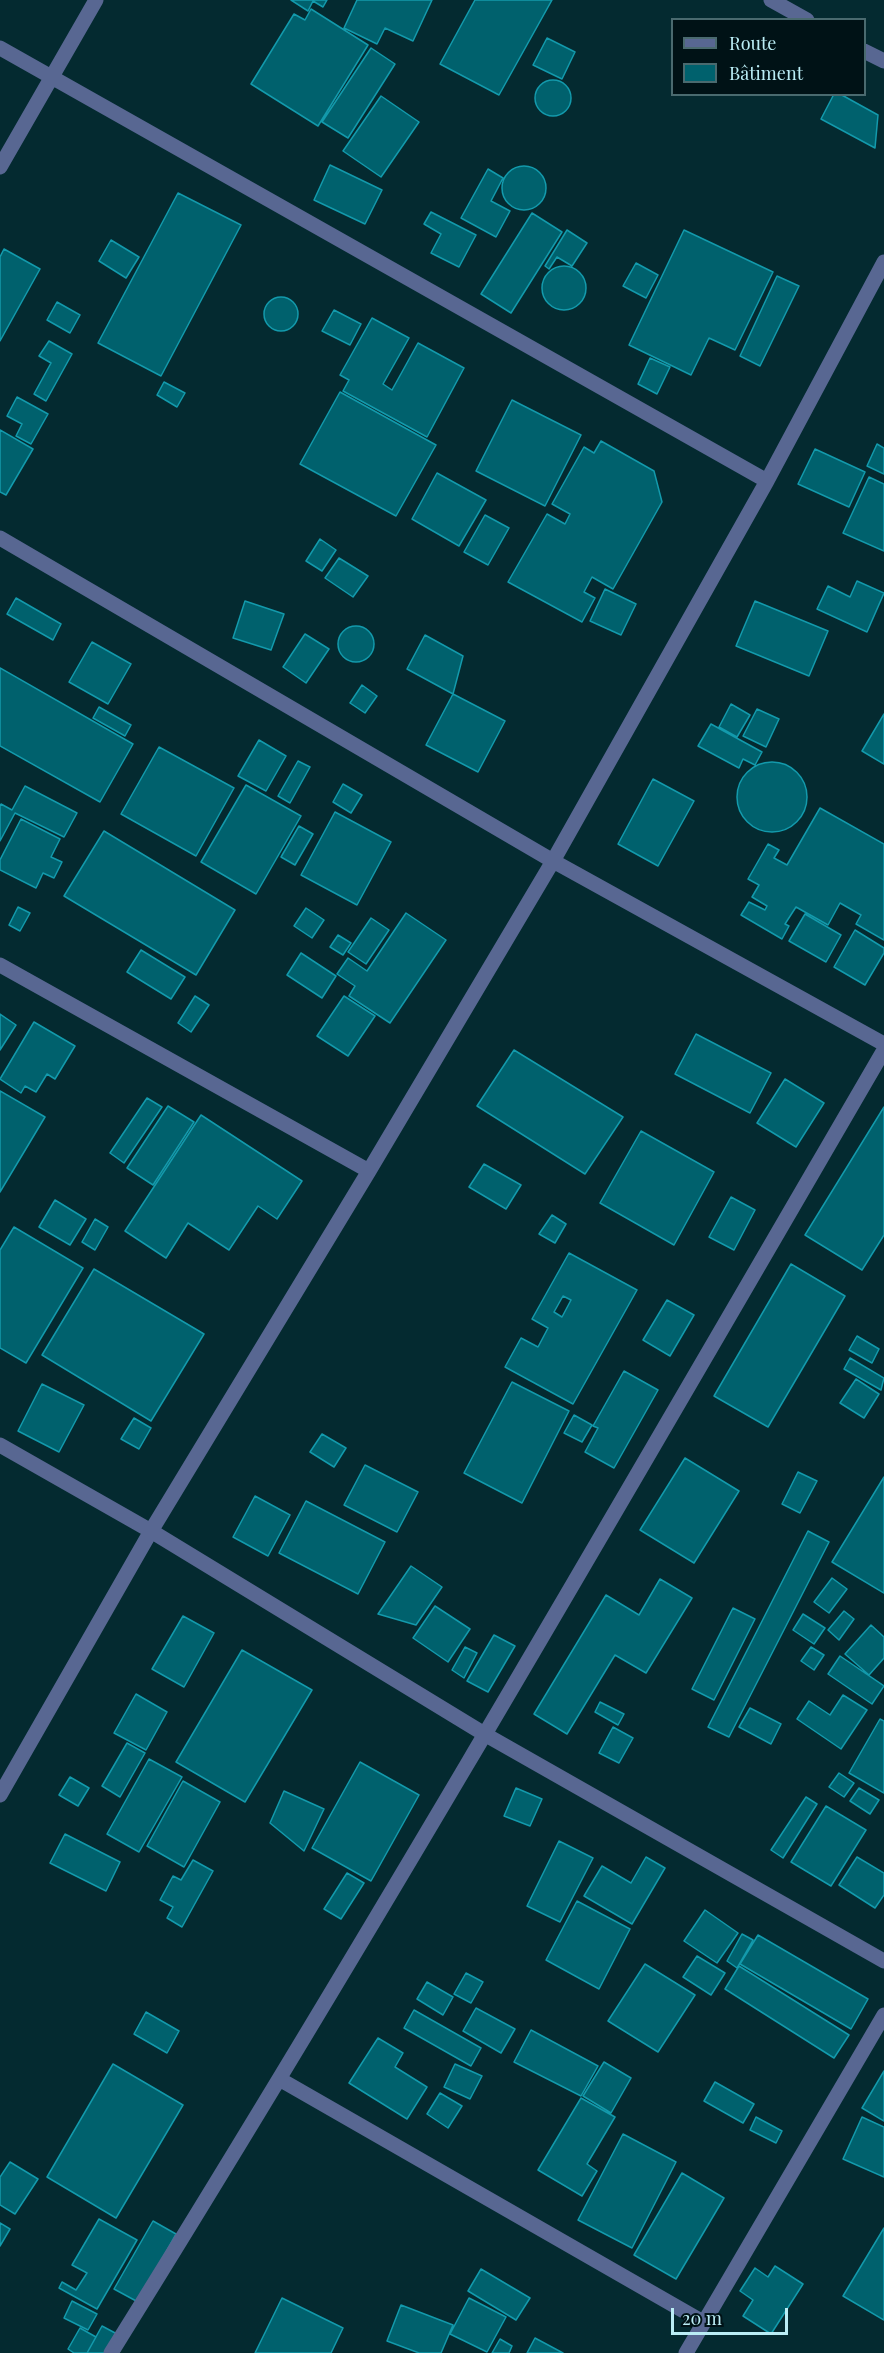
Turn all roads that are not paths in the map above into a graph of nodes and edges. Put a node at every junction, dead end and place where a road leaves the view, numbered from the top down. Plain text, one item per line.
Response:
1 (96, 0) edge
2 (771, 0) edge
3 (803, 18) edge
4 (0, 48) edge
5 (866, 52) edge
6 (884, 61) edge
7 (51, 76) junction
8 (0, 168) edge
9 (884, 262) edge
10 (767, 481) junction
11 (0, 538) edge
12 (553, 861) junction
13 (0, 965) edge
14 (884, 1044) edge
15 (884, 1050) edge
16 (369, 1171) junction
17 (0, 1445) edge
18 (151, 1531) junction
19 (486, 1735) junction
20 (0, 1795) edge
21 (884, 1960) edge
22 (884, 2015) edge
23 (280, 2080) junction
24 (704, 2322) junction
25 (111, 2353) edge
26 (686, 2353) edge

1 - 7 street
2 - 3 street
4 - 7 street
5 - 6 street
7 - 8 street
7 - 10 street
9 - 10 street
10 - 12 street
11 - 12 street
12 - 14 street
12 - 16 street
13 - 16 street
15 - 19 street
16 - 18 street
17 - 18 street
18 - 19 street
18 - 20 street
19 - 21 street
19 - 23 street
22 - 24 street
23 - 24 street
23 - 25 street
24 - 26 street

